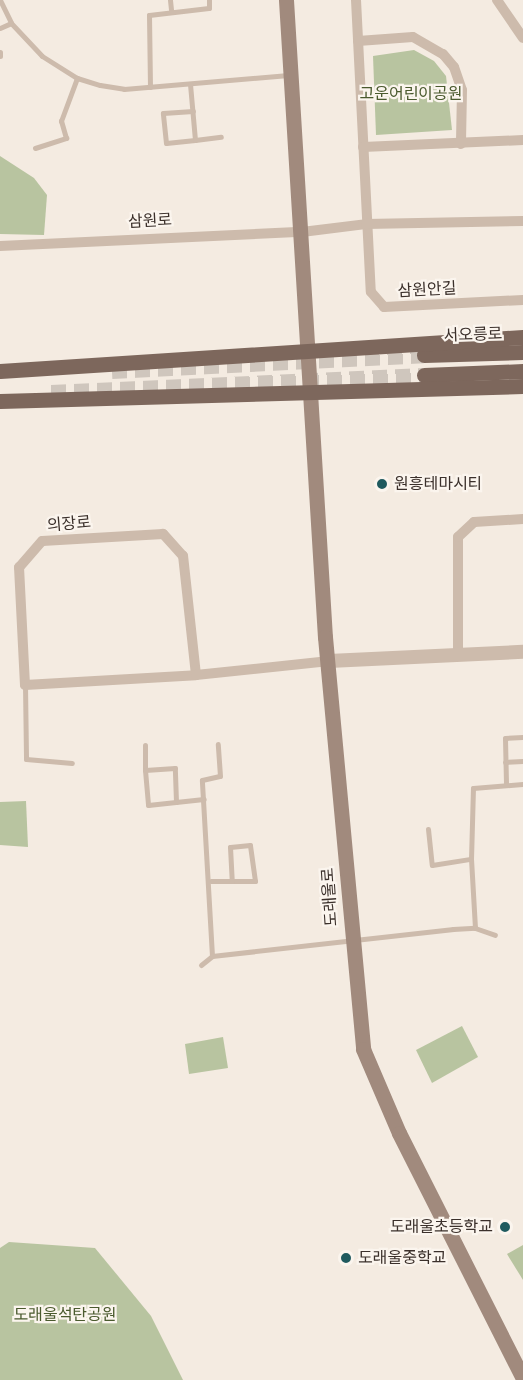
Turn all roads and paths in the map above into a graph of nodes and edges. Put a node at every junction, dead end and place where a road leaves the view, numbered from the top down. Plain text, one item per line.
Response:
1 (0, 0) edge
2 (170, 0) edge
3 (208, 0) edge
4 (286, 0) edge
5 (356, 0) edge
6 (497, 0) edge
7 (171, 10) junction
8 (11, 23) junction
9 (0, 28) edge
10 (523, 38) edge
11 (358, 41) junction
12 (291, 74) junction
13 (77, 78) junction
14 (190, 84) junction
15 (150, 87) junction
16 (193, 111) junction
17 (221, 137) dead end
18 (195, 140) junction
19 (523, 140) edge
20 (461, 144) junction
21 (363, 147) junction
22 (35, 148) dead end
23 (523, 220) edge
24 (366, 225) junction
25 (302, 232) junction
26 (0, 246) edge
27 (523, 300) edge
28 (523, 337) edge
29 (308, 351) junction
30 (523, 352) edge
31 (424, 355) tunnel mouth
32 (0, 371) edge
33 (523, 372) edge
34 (424, 375) tunnel mouth
35 (308, 383) junction
36 (523, 386) edge
37 (0, 401) edge
38 (523, 519) edge
39 (523, 652) edge
40 (458, 654) junction
41 (329, 661) junction
42 (196, 675) junction
43 (25, 685) junction
44 (523, 737) edge
45 (218, 744) dead end
46 (145, 745) dead end
47 (523, 761) edge
48 (505, 762) junction
49 (72, 763) dead end
50 (145, 770) junction
51 (506, 783) junction
52 (523, 784) edge
53 (204, 799) junction
54 (176, 802) junction
55 (428, 829) dead end
56 (471, 860) junction
57 (211, 881) junction
58 (232, 881) junction
59 (475, 928) junction
60 (495, 935) dead end
61 (351, 942) junction
62 (212, 956) junction
63 (201, 965) dead end
64 (523, 1379) edge

1 - 8 lane
2 - 7 lane
3 - 7 lane
4 - 12 main road
5 - 11 street, 삼원안길
6 - 10 street
7 - 15 lane
8 - 9 lane
8 - 13 lane
11 - 20 street
11 - 21 street, 삼원안길
12 - 14 lane
12 - 25 main road
13 - 15 lane
13 - 22 lane
14 - 15 lane
14 - 16 lane
16 - 18 lane
16 - 18 lane
17 - 18 lane
19 - 20 street
20 - 21 street
21 - 24 street, 삼원안길
23 - 24 street
24 - 25 street
24 - 27 street, 삼원안길
25 - 26 street, 삼원로
25 - 29 main road
28 - 29 main road
29 - 32 main road
29 - 35 main road
30 - 31 main road, 서오릉로
33 - 34 main road
35 - 36 main road
35 - 37 main road
35 - 41 main road, 도래울로
38 - 40 street
39 - 40 street
40 - 41 street
41 - 42 street
41 - 61 main road, 도래울로
42 - 43 street
42 - 43 street, 의장로
43 - 49 lane
44 - 48 lane
45 - 53 lane
46 - 50 lane
47 - 48 lane
48 - 51 lane
50 - 54 lane
50 - 54 lane
51 - 52 lane
51 - 56 lane
53 - 54 lane
53 - 57 lane
55 - 56 lane
56 - 59 lane
57 - 58 lane
57 - 62 lane
58 - 58 lane
59 - 60 lane
59 - 61 lane
61 - 62 lane
61 - 64 main road, 도래울로
62 - 63 lane

